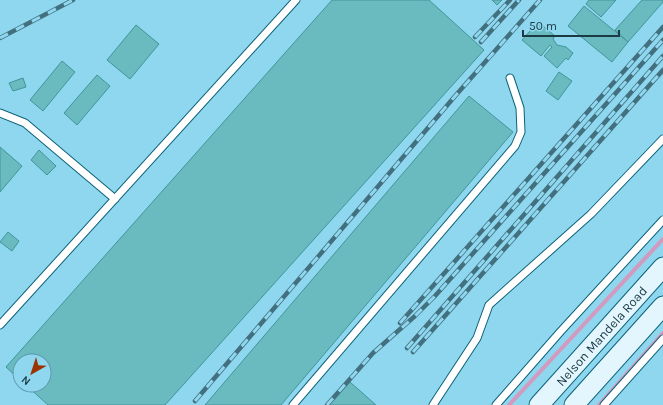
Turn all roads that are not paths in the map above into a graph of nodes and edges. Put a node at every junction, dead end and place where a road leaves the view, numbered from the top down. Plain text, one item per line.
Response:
1 (296, 0) edge
2 (510, 78) dead end
3 (0, 113) edge
4 (663, 139) edge
5 (115, 199) junction
6 (663, 220) edge
7 (663, 267) edge
8 (663, 306) edge
9 (0, 325) edge
10 (663, 339) edge
11 (293, 405) edge
12 (433, 405) edge
13 (496, 405) edge
14 (539, 405) edge
15 (574, 405) edge
16 (604, 405) edge

1 - 5 lane
2 - 11 lane
3 - 5 lane
4 - 12 lane
5 - 9 lane
6 - 13 lane
7 - 14 main road, Nelson Mandela Road
8 - 15 main road, Nelson Mandela Road
10 - 16 lane

